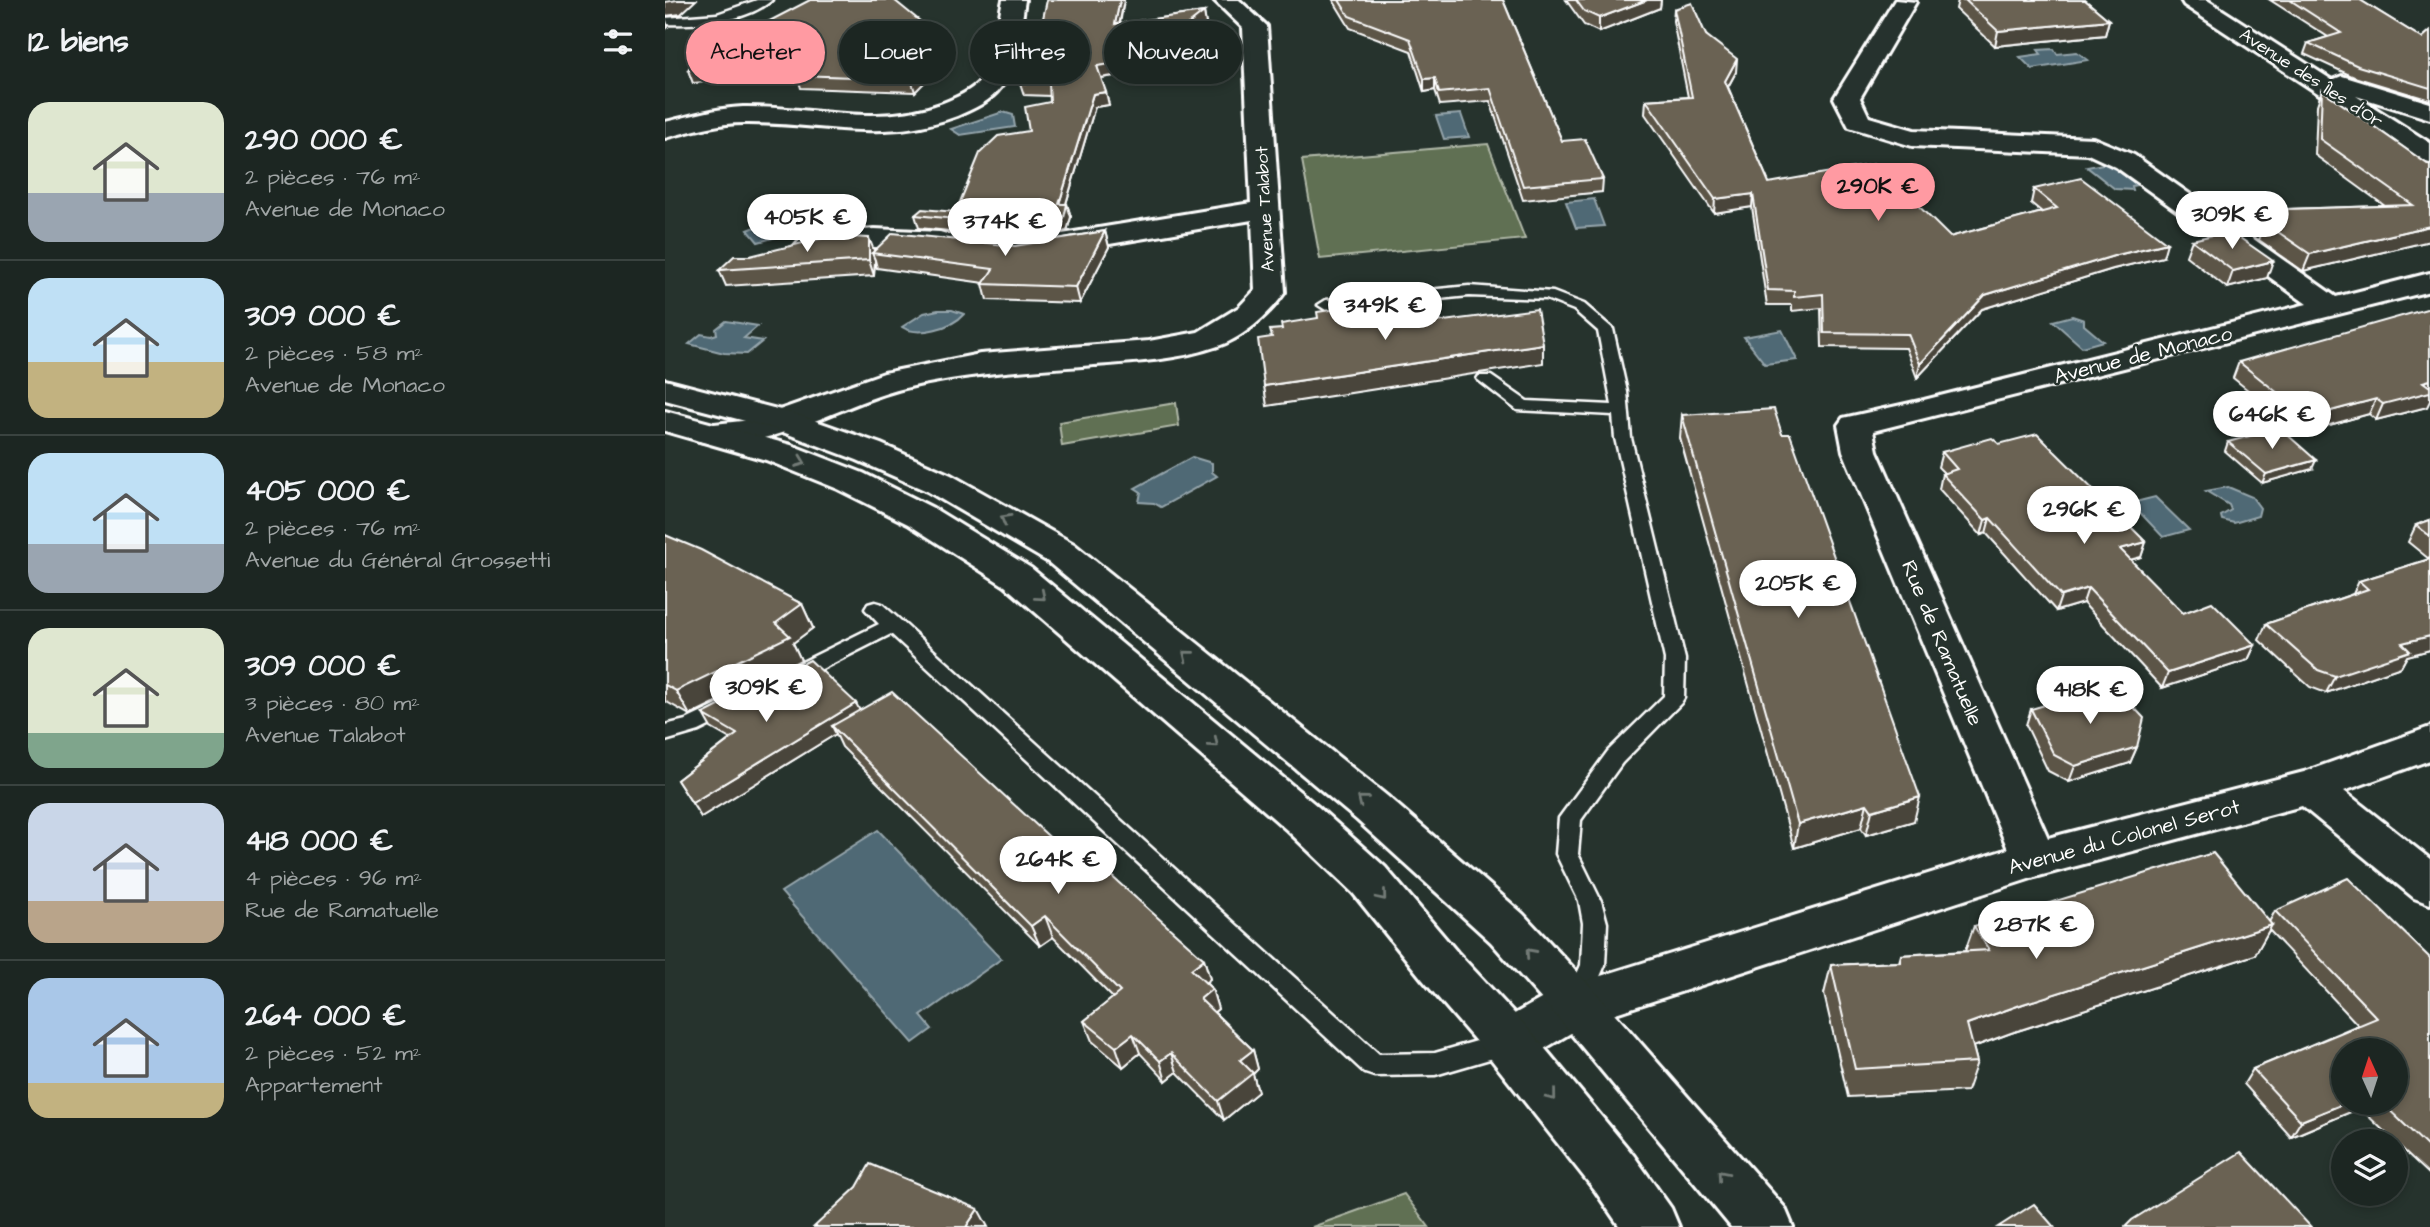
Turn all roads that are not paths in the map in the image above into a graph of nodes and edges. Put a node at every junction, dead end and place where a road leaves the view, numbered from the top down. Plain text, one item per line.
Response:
1 (766, 0) edge
2 (1014, 0) edge
3 (1225, 0) edge
4 (2192, 0) edge
5 (1905, 2) dead end
6 (665, 21) edge
7 (2297, 68) junction
8 (2430, 111) edge
9 (665, 130) edge
10 (2430, 155) edge
11 (1265, 209) junction
12 (965, 244) edge
13 (1034, 248) edge
14 (782, 254) edge
15 (2430, 282) edge
16 (1326, 304) dead end
17 (2331, 307) junction
18 (1485, 379) edge
19 (665, 390) edge
20 (1621, 410) junction
21 (665, 421) edge
22 (784, 421) junction
23 (1855, 425) joint
24 (708, 433) junction
25 (875, 609) dead end
26 (893, 625) junction
27 (775, 685) edge
28 (751, 696) edge
29 (665, 733) edge
30 (2430, 743) edge
31 (2309, 787) junction
32 (2035, 859) junction
33 (2430, 885) edge
34 (1576, 1004) junction
35 (1509, 1043) junction
36 (1652, 1227) edge
37 (1766, 1227) edge

1 - 6 lane
2 - 9 street
3 - 11 street, Avenue Talabot
4 - 7 street, Avenue des Îles d'Or
5 - 17 street
7 - 8 street
7 - 10 street, Avenue des Îles d'Or
11 - 13 street
11 - 22 street, Avenue Talabot
12 - 14 street
15 - 17 street, Avenue de Monaco
16 - 20 lane
17 - 23 street, Avenue de Monaco
18 - 20 lane
19 - 22 street
20 - 34 lane
21 - 24 street
22 - 24 street, Avenue Talabot
34 -> 22 street
23 - 32 street, Rue de Ramatuelle
24 -> 35 street
25 - 26 lane
26 - 27 lane
26 - 35 lane
28 - 29 lane
30 - 31 street, Avenue du Colonel Serot
31 - 32 street, Avenue du Colonel Serot
31 - 33 street
32 - 34 street, Avenue du Colonel Serot
34 - 35 street, Avenue du Colonel Serot
37 -> 34 street
35 -> 36 street

